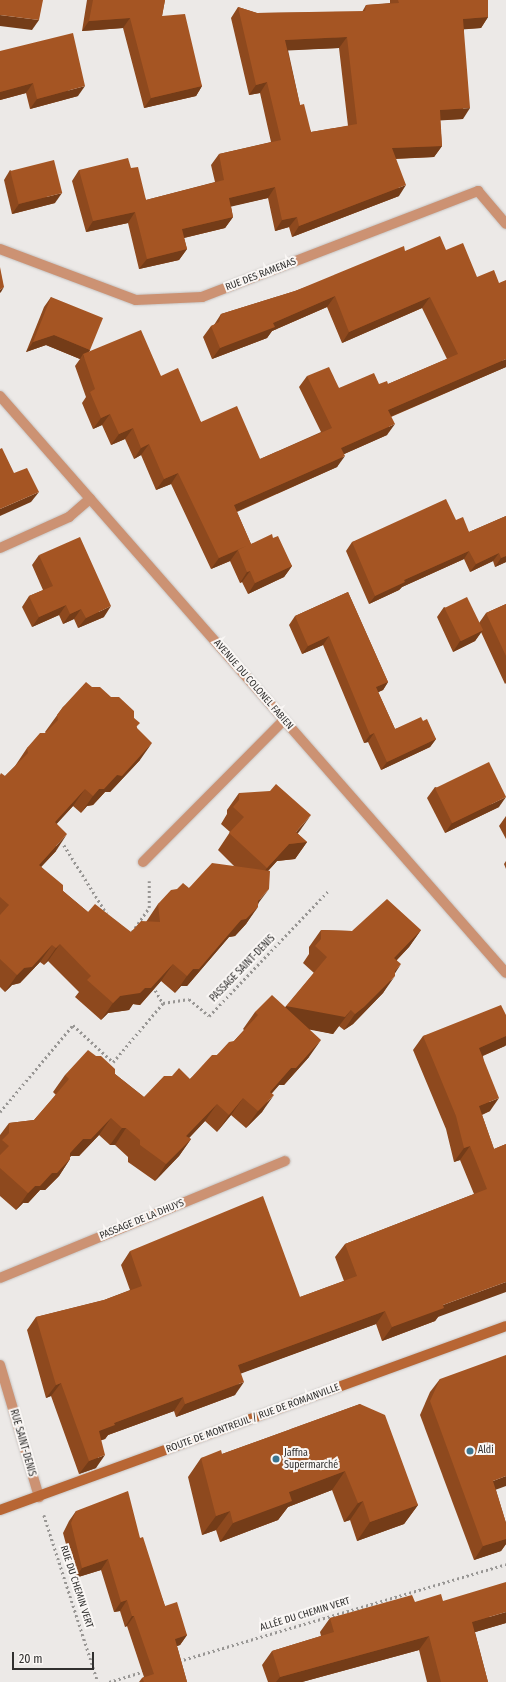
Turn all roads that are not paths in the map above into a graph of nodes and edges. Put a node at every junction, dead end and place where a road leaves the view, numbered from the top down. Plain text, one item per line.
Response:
1 (506, 224) edge
2 (0, 249) edge
3 (0, 396) edge
4 (90, 499) junction
5 (0, 548) edge
6 (284, 720) junction
7 (143, 862) road end
8 (506, 973) edge
9 (285, 1161) dead end
10 (0, 1278) edge
11 (506, 1326) edge
12 (0, 1366) edge
13 (39, 1497) junction
14 (0, 1510) edge

1 - 2 street, RUE DES RAMENAS
3 - 4 street, AVENUE DU COLONEL FABIEN
4 - 5 street
4 - 6 street, AVENUE DU COLONEL FABIEN
6 - 7 street
6 - 8 street, AVENUE DU COLONEL FABIEN
9 - 10 street, PASSAGE DE LA DHUYS
11 - 13 main road, ROUTE DE MONTREUIL / RUE DE ROMAINVILLE
12 - 13 street, RUE SAINT-DENIS
13 - 14 main road, ROUTE DE MONTREUIL / RUE DE ROMAINVILLE

